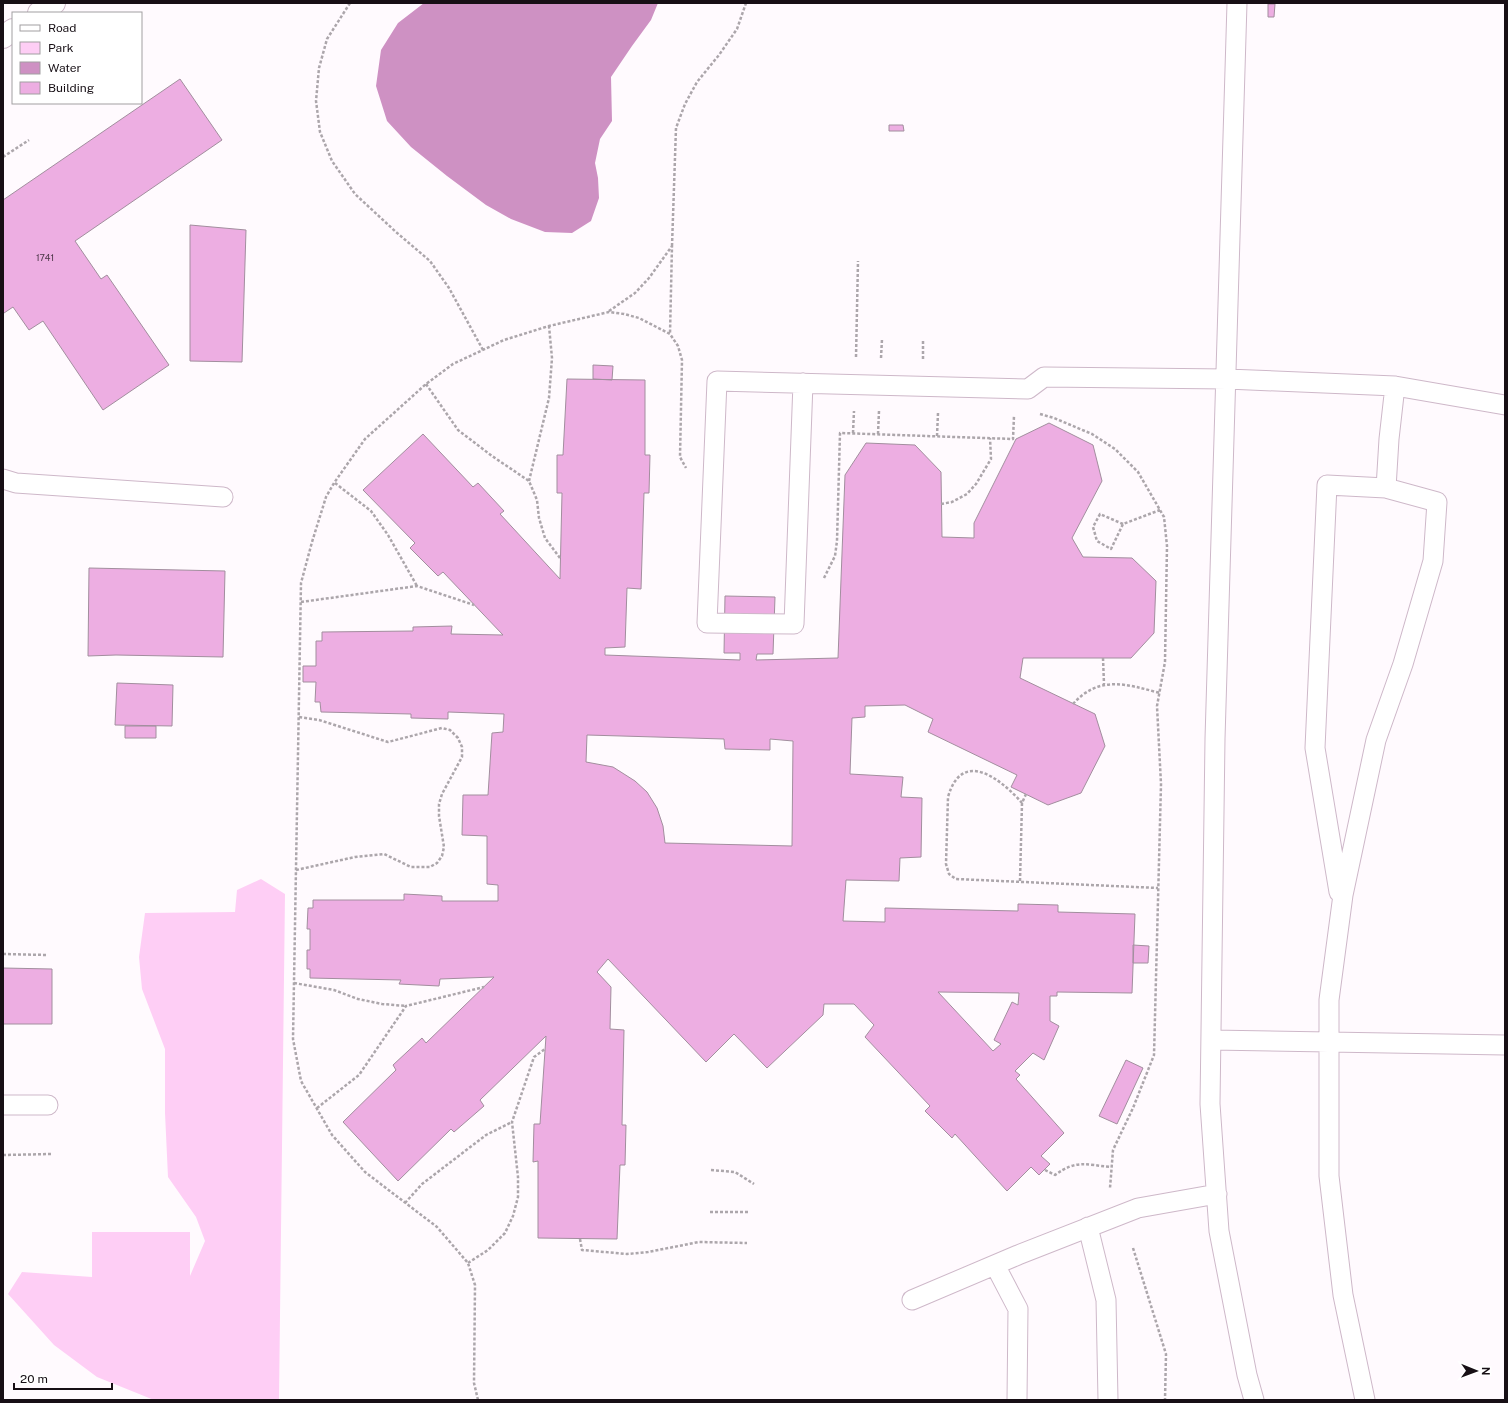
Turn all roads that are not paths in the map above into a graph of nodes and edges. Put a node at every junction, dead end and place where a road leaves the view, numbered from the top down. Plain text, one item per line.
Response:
1 (54, 3) edge
2 (1237, 3) edge
3 (40, 12) edge
4 (12, 31) edge
5 (3, 37) edge
6 (1227, 379) junction
7 (803, 383) junction
8 (1395, 386) junction
9 (1505, 405) edge
10 (3, 479) edge
11 (1386, 488) junction
12 (223, 496) dead end
13 (1341, 904) junction
14 (1211, 1040) junction
15 (1329, 1042) junction
16 (1505, 1045) edge
17 (48, 1105) dead end
18 (3, 1106) edge
19 (1216, 1194) junction
20 (1088, 1227) junction
21 (994, 1265) junction
22 (912, 1300) dead end
23 (1017, 1400) edge
24 (1108, 1400) edge
25 (1254, 1400) edge
26 (1365, 1400) edge

1 - 3 main road
2 - 6 lane
4 - 5 main road
6 - 7 lane
6 - 8 lane
6 - 14 lane
7 - 7 lane
8 - 9 lane
8 - 11 lane
10 - 12 lane
11 - 13 lane
11 - 13 lane
13 - 15 lane
14 - 15 lane
14 - 19 lane
15 - 16 lane
15 - 26 lane
17 - 18 lane
19 - 20 lane
19 - 25 lane
20 - 21 lane
20 - 24 lane
21 - 22 lane
21 - 23 lane

